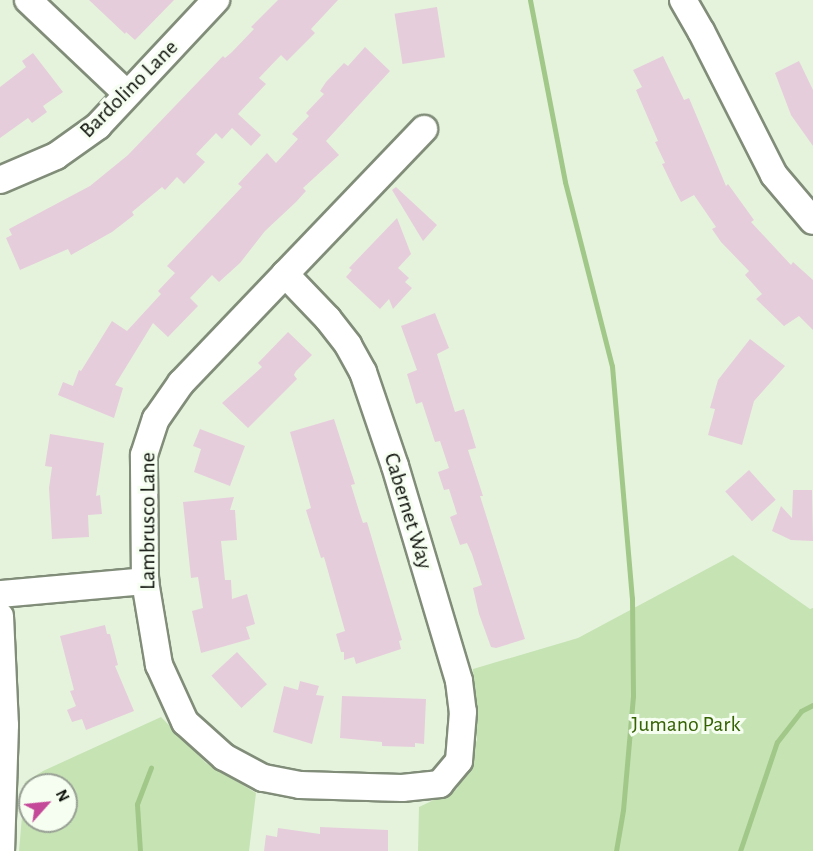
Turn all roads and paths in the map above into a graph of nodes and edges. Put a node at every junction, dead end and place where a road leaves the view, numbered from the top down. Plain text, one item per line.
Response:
1 (28, 0) edge
2 (216, 0) edge
3 (682, 0) edge
4 (126, 93) junction
5 (424, 129) dead end
6 (0, 180) edge
7 (813, 221) edge
8 (285, 274) junction
9 (145, 581) junction
10 (0, 594) edge
11 (0, 616) edge
12 (450, 772) joint
13 (1, 851) edge

1 - 4 street
2 - 4 street, Bardolino Lane
3 - 7 street
4 - 6 street, Bardolino Lane
5 - 8 street, Lambrusco Lane
8 - 9 street, Lambrusco Lane
8 - 12 street, Cabernet Way
9 - 10 street
9 - 12 street, Lambrusco Lane
11 - 13 street

